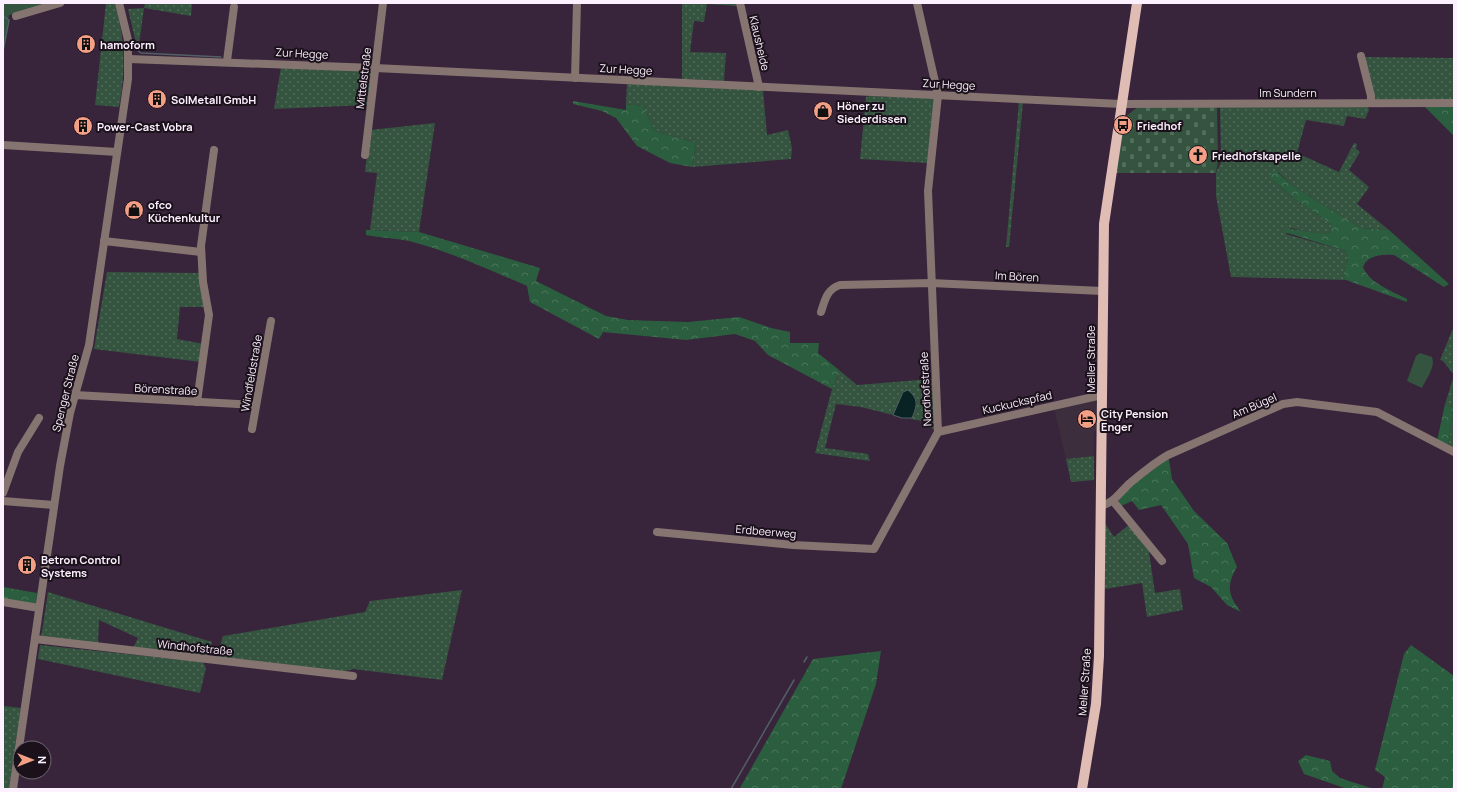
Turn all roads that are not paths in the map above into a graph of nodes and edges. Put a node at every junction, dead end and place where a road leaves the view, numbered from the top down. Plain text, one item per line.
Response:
1 (60, 3) edge
2 (119, 3) edge
3 (383, 3) edge
4 (577, 3) edge
5 (740, 3) edge
6 (917, 3) edge
7 (1137, 3) edge
8 (234, 7) dead end
9 (16, 16) dead end
10 (1361, 56) dead end
11 (129, 59) junction
12 (227, 61) junction
13 (375, 68) junction
14 (574, 78) junction
15 (759, 87) junction
16 (938, 95) junction
17 (1371, 103) junction
18 (1454, 103) edge
19 (1121, 104) junction
20 (3, 146) edge
21 (214, 150) dead end
22 (117, 152) junction
23 (365, 155) dead end
24 (104, 241) junction
25 (201, 252) junction
26 (931, 283) junction
27 (1102, 291) junction
28 (820, 312) dead end
29 (271, 321) dead end
30 (75, 395) junction
31 (1102, 395) junction
32 (197, 402) junction
33 (256, 405) junction
34 (39, 418) dead end
35 (252, 429) dead end
36 (938, 432) junction
37 (1454, 452) edge
38 (3, 493) edge
39 (3, 501) edge
40 (1113, 501) junction
41 (54, 505) junction
42 (1101, 506) junction
43 (657, 532) dead end
44 (874, 549) joint
45 (1162, 561) dead end
46 (3, 602) edge
47 (39, 608) junction
48 (35, 639) junction
49 (353, 676) dead end
50 (13, 789) edge
51 (1082, 789) edge

1 - 9 street
2 - 11 street, Spenger Straße
3 - 13 street, Mittelstraße
4 - 14 street
5 - 15 street, Klausheide
6 - 16 street, Nordhofstraße
7 - 19 main road, Meller Straße
8 - 12 street
10 - 17 street
11 - 12 street, Zur Hegge
11 - 22 street, Spenger Straße
12 - 13 street, Zur Hegge
13 - 14 street, Zur Hegge
13 - 23 street, Mittelstraße
14 - 15 street, Zur Hegge
15 - 16 street, Zur Hegge
16 - 19 street, Zur Hegge
16 - 26 street, Nordhofstraße
17 - 18 street, Im Sundern
17 - 19 street, Im Sundern
19 - 27 main road, Meller Straße
20 - 22 street
21 - 25 street
22 - 24 street, Spenger Straße
24 - 25 street
24 - 30 street, Spenger Straße
25 - 32 street
26 - 27 street, Im Bören
26 - 28 street
26 - 36 street, Nordhofstraße
27 - 31 main road, Meller Straße
29 - 33 street, Windfeldstraße
30 - 32 street, Börenstraße
30 - 41 street, Spenger Straße
31 - 36 street, Kuckuckspfad
31 - 42 main road, Meller Straße
32 - 33 street, Börenstraße
33 - 35 street, Windfeldstraße
34 - 38 street
36 - 44 street, Nordhofstraße
37 - 40 street, Am Bügel
39 - 41 street
40 - 42 street, Am Bügel
40 - 45 street
41 - 47 street, Spenger Straße
42 - 51 main road, Meller Straße
43 - 44 street, Erdbeerweg
46 - 47 street
47 - 48 street, Spenger Straße
48 - 49 street, Windhofstraße
48 - 50 street, Spenger Straße

